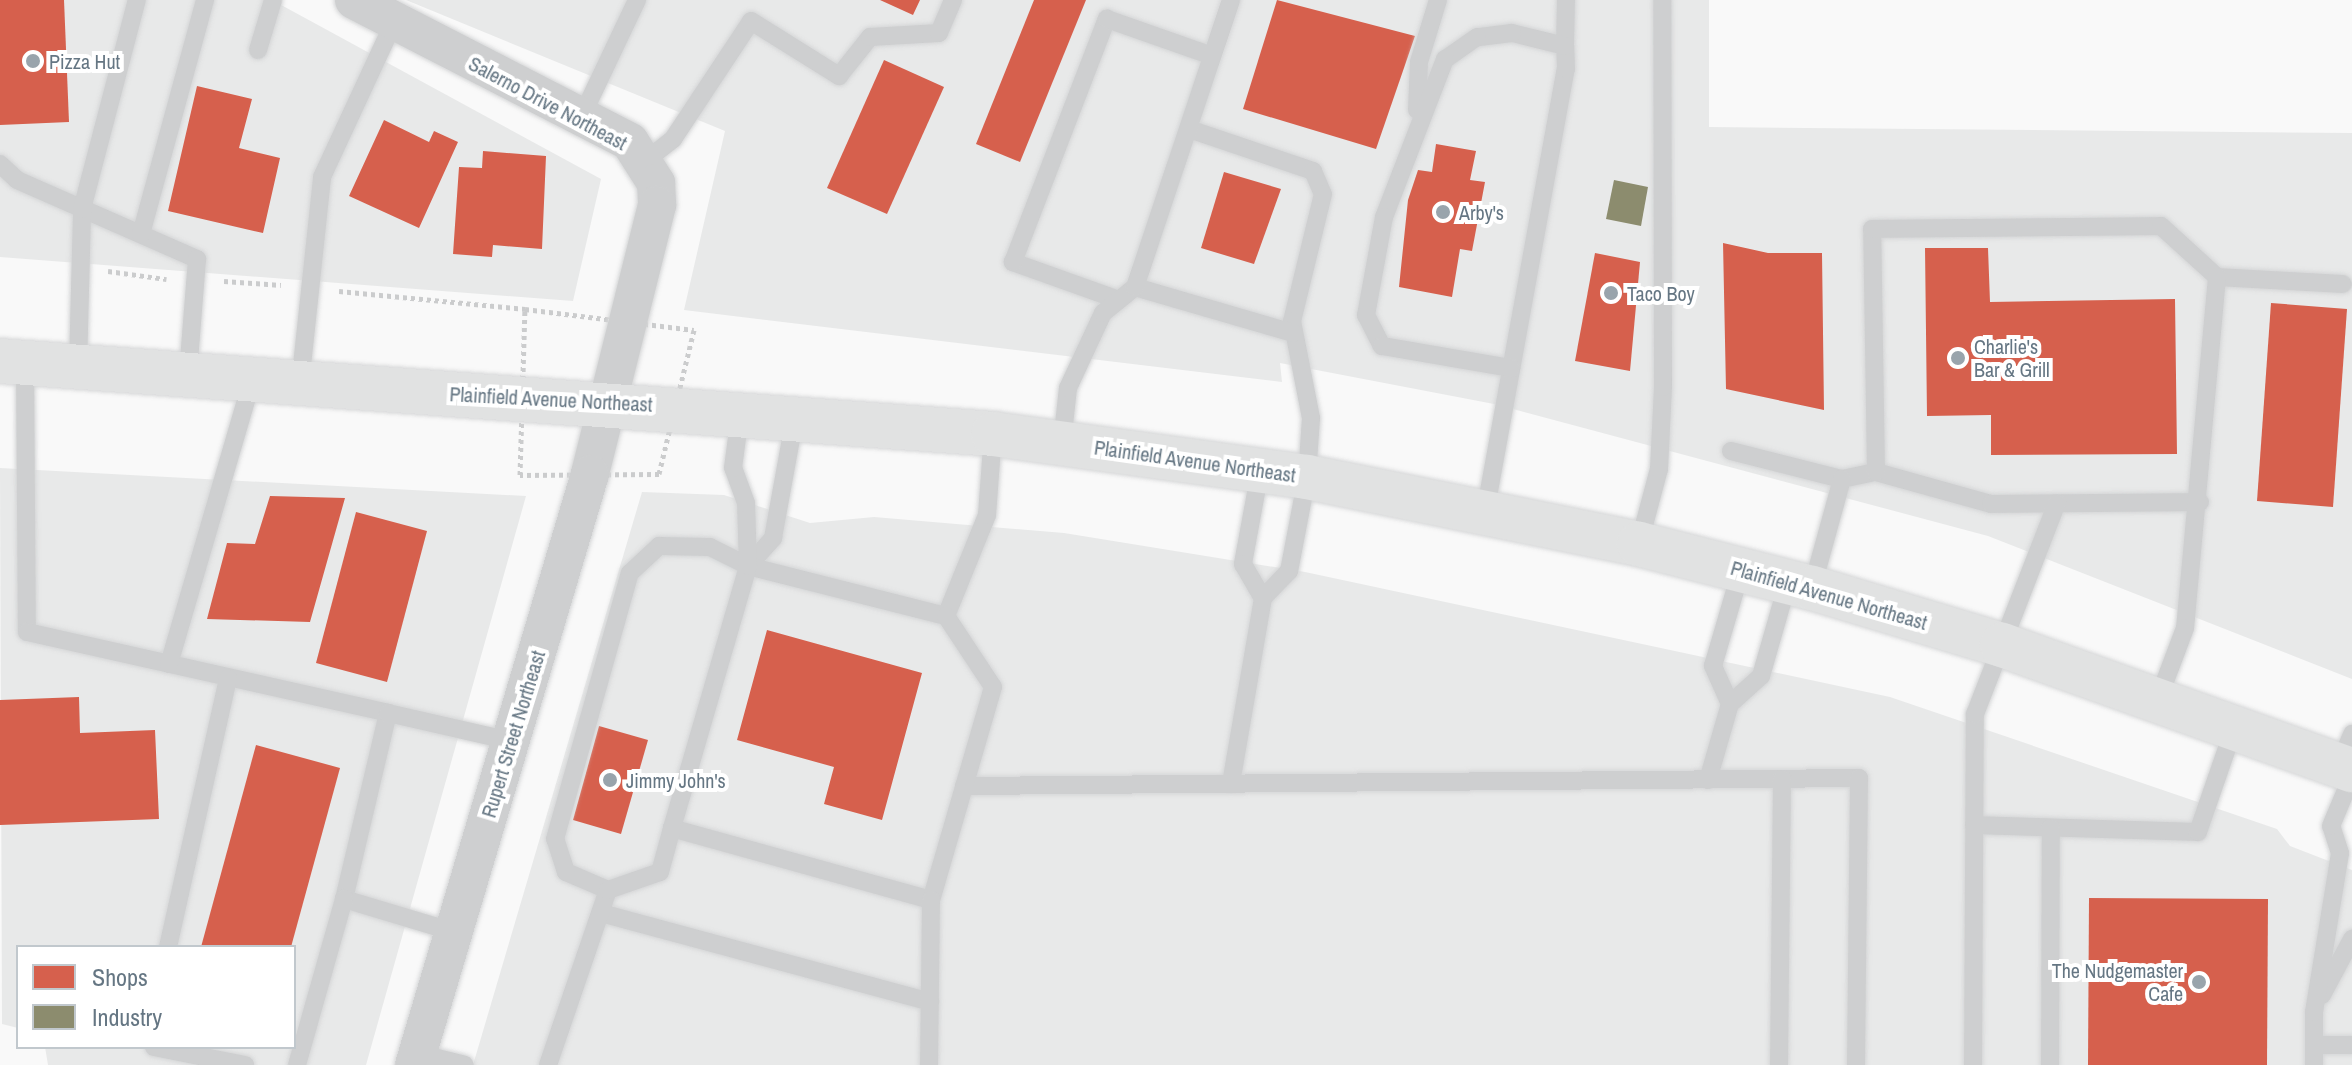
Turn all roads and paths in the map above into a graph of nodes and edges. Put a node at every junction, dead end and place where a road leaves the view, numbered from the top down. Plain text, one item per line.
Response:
1 (137, 0) edge
2 (205, 0) edge
3 (273, 0) edge
4 (354, 0) edge
5 (637, 0) edge
6 (953, 0) edge
7 (1231, 0) edge
8 (1438, 0) edge
9 (1566, 0) edge
10 (1662, 0) edge
11 (393, 24) junction
12 (1565, 46) junction
13 (258, 50) dead end
14 (1212, 56) junction
15 (581, 118) junction
16 (1416, 123) junction
17 (1189, 129) junction
18 (645, 161) junction
19 (0, 164) edge
20 (82, 209) junction
21 (141, 234) junction
22 (2217, 277) junction
23 (2343, 284) dead end
24 (1135, 287) junction
25 (1119, 300) junction
26 (1293, 333) junction
27 (12, 362) edge
28 (78, 366) junction
29 (1511, 368) junction
30 (188, 374) junction
31 (252, 380) junction
32 (300, 384) junction
33 (609, 403) junction
34 (740, 412) junction
35 (795, 417) junction
36 (993, 434) junction
37 (1062, 443) junction
38 (1731, 451) dead end
39 (1260, 470) junction
40 (1876, 472) junction
41 (1307, 477) junction
42 (1842, 479) junction
43 (2200, 502) junction
44 (2057, 503) junction
45 (1485, 513) junction
46 (1639, 544) junction
47 (748, 566) junction
48 (1741, 570) junction
49 (1800, 585) junction
50 (1263, 598) junction
51 (946, 616) junction
52 (2002, 645) junction
53 (169, 664) junction
54 (228, 679) junction
55 (2159, 697) junction
56 (1730, 704) junction
57 (388, 713) junction
58 (2235, 726) junction
59 (511, 741) junction
60 (2349, 761) edge
61 (1782, 779) junction
62 (1708, 780) junction
63 (1231, 784) junction
64 (964, 786) junction
65 (1974, 825) junction
66 (672, 828) junction
67 (2051, 828) junction
68 (608, 890) junction
69 (344, 899) junction
70 (931, 900) junction
71 (601, 913) junction
72 (454, 932) junction
73 (2352, 939) edge
74 (168, 945) edge
75 (930, 1002) junction
76 (2314, 1012) junction
77 (2314, 1045) junction
78 (2352, 1045) edge
79 (164, 1049) edge
80 (416, 1059) edge
81 (245, 1065) edge
82 (297, 1065) edge
83 (465, 1065) edge
84 (548, 1065) edge
85 (929, 1065) edge
86 (1779, 1065) edge
87 (1856, 1065) edge
88 (1973, 1065) edge
89 (2050, 1065) edge
90 (2314, 1065) edge

1 - 20 lane
2 - 21 lane
3 - 13 lane
4 - 11 street, Salerno Drive Northeast
5 - 15 lane
6 - 18 lane
7 - 14 lane
8 - 16 lane
9 - 12 lane
10 - 46 lane
11 - 15 street, Salerno Drive Northeast
11 - 32 lane
12 - 16 lane
12 - 29 lane
14 - 17 lane
14 - 25 lane
15 - 18 street, Salerno Drive Northeast
16 - 29 lane
17 - 24 lane
17 - 26 lane
18 - 33 street, Salerno Drive Northeast
19 - 20 lane
20 - 21 lane
20 - 28 lane
21 - 30 lane
22 - 23 lane
22 - 40 lane
22 - 43 lane
24 - 25 lane
24 - 26 lane
25 - 37 lane
26 - 41 lane
27 - 28 main road, Plainfield Avenue Northeast
27 - 53 lane
28 - 30 main road, Plainfield Avenue Northeast
29 - 45 lane
30 - 31 main road, Plainfield Avenue Northeast
31 - 32 main road, Plainfield Avenue Northeast
31 - 53 lane
32 - 33 main road, Plainfield Avenue Northeast
33 - 34 main road, Plainfield Avenue Northeast
33 - 59 street, Rupert Street Northeast
34 - 35 main road, Plainfield Avenue Northeast
34 - 47 lane
35 - 36 main road, Plainfield Avenue Northeast
35 - 47 lane
36 - 37 main road, Plainfield Avenue Northeast
36 - 51 lane
37 - 39 main road, Plainfield Avenue Northeast
38 - 42 lane
39 - 41 main road, Plainfield Avenue Northeast
39 - 50 lane
40 - 42 lane
40 - 44 lane
41 - 45 main road, Plainfield Avenue Northeast
41 - 50 lane
42 - 49 lane
43 - 44 lane
43 - 55 lane
44 - 52 lane
45 - 46 main road, Plainfield Avenue Northeast
46 - 48 main road, Plainfield Avenue Northeast
47 - 51 lane
47 - 66 lane
47 - 68 lane
48 - 49 main road, Plainfield Avenue Northeast
48 - 56 lane
49 - 52 main road, Plainfield Avenue Northeast
49 - 56 lane
50 - 63 lane
51 - 64 lane
52 - 55 main road, Plainfield Avenue Northeast
52 - 65 lane
53 - 54 lane
54 - 57 lane
54 - 74 lane
55 - 58 main road, Plainfield Avenue Northeast
56 - 62 lane
57 - 59 lane
57 - 69 lane
58 - 60 main road, Plainfield Avenue Northeast
58 - 67 lane
59 - 72 street, Rupert Street Northeast
60 - 76 lane
61 - 62 lane
61 - 86 lane
61 - 87 lane
62 - 63 lane
63 - 64 lane
64 - 70 lane
65 - 67 lane
65 - 88 lane
66 - 68 lane
66 - 70 lane
67 - 89 lane
68 - 71 lane
69 - 72 lane
69 - 82 lane
70 - 75 lane
71 - 75 lane
71 - 84 lane
72 - 80 street, Rupert Street Northeast
73 - 76 lane
75 - 85 lane
76 - 77 lane
77 - 78 lane
77 - 90 lane
79 - 81 lane
80 - 83 lane

